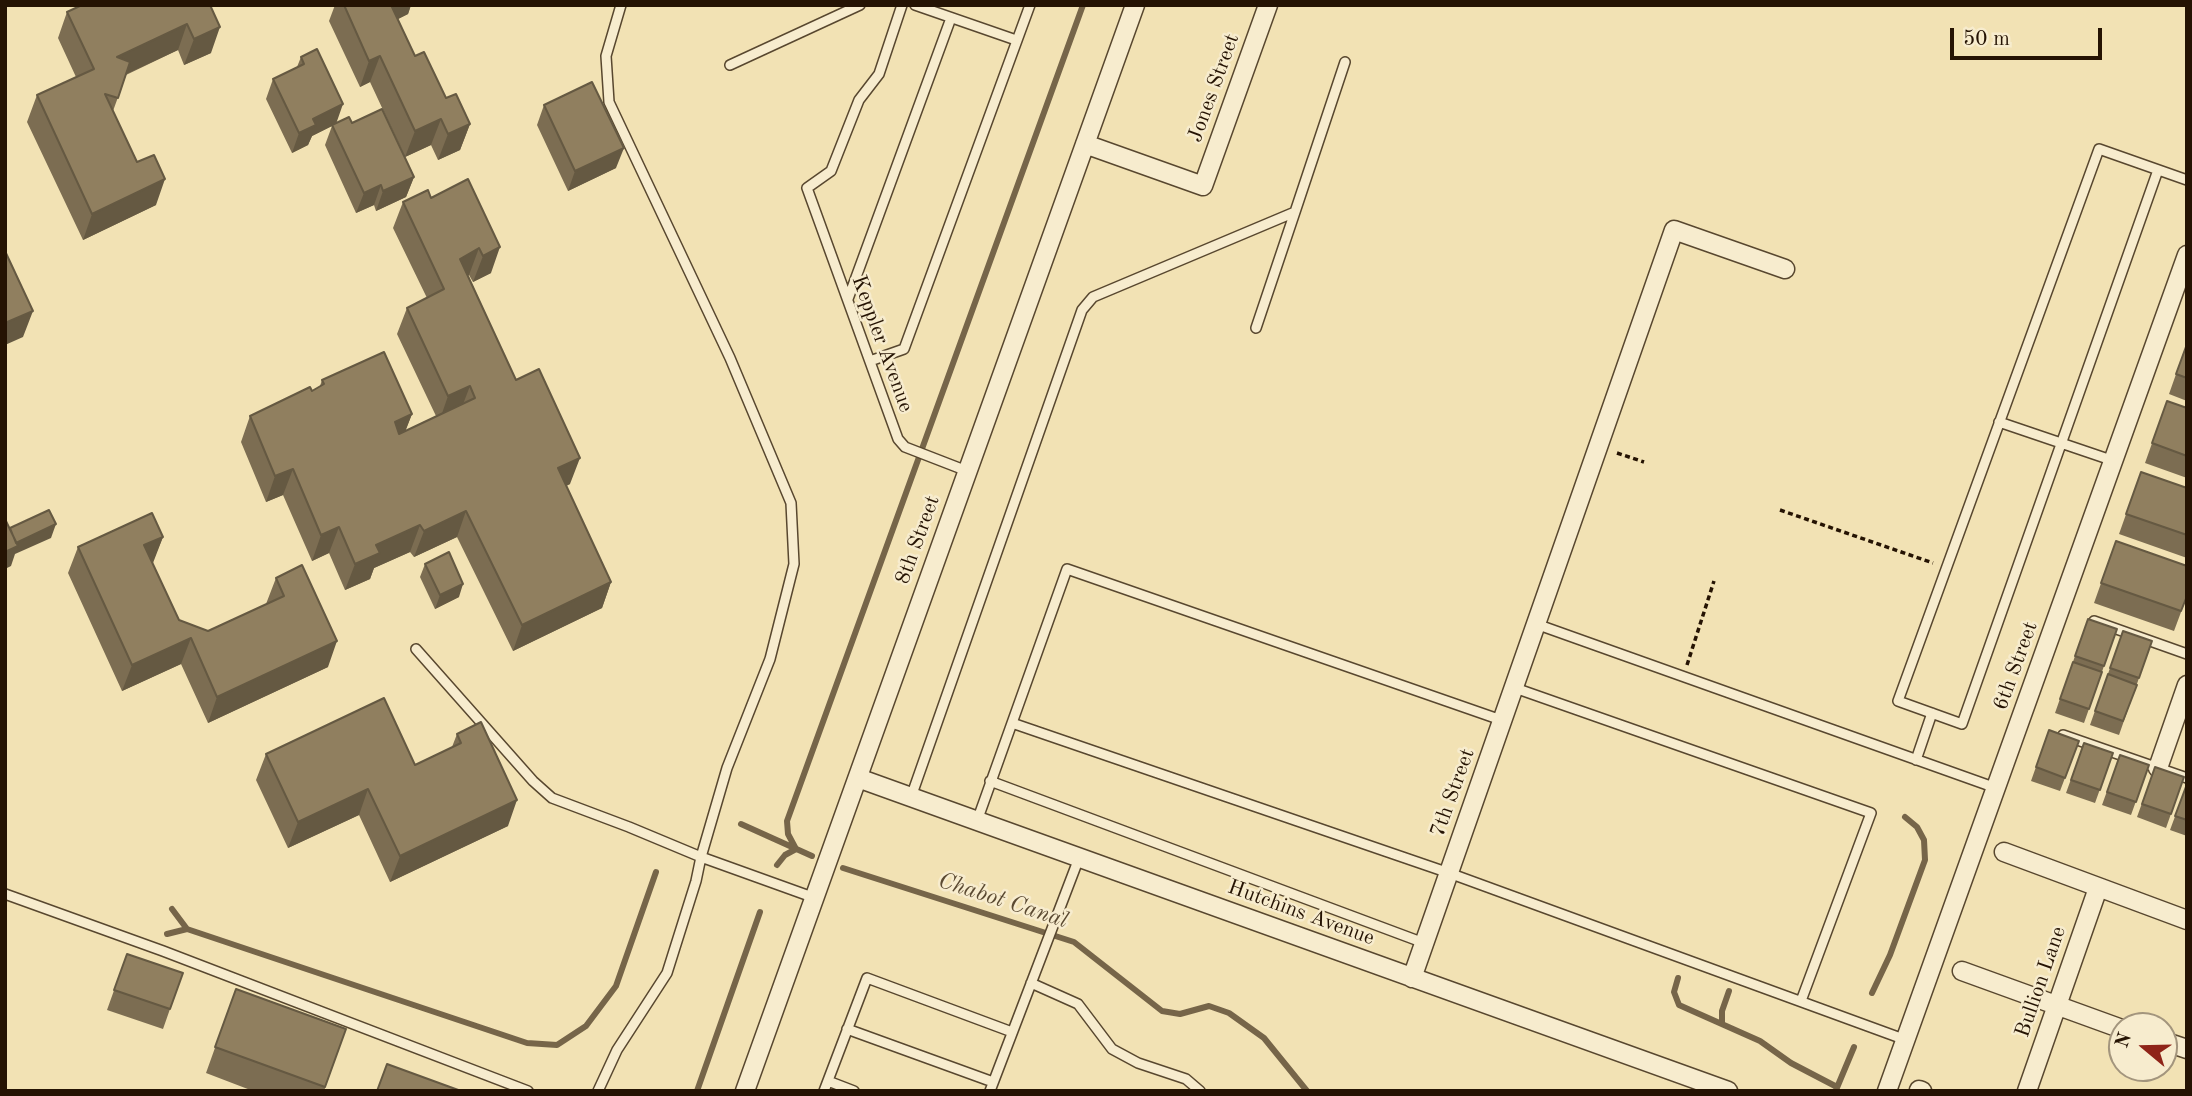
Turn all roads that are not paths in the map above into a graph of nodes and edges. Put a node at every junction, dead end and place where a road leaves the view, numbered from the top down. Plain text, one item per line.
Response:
1 (621, 5) edge
2 (860, 5) edge
3 (902, 5) edge
4 (915, 5) edge
5 (1030, 5) edge
6 (1135, 5) edge
7 (1268, 5) edge
8 (951, 18) junction
9 (1016, 40) junction
10 (1345, 62) dead end
11 (730, 65) dead end
12 (1085, 144) junction
13 (2158, 170) junction
14 (2187, 180) edge
15 (1295, 212) junction
16 (2187, 255) edge
17 (1785, 269) dead end
18 (848, 299) junction
19 (1256, 328) dead end
20 (870, 360) junction
21 (1999, 422) junction
22 (2060, 443) junction
23 (2114, 461) junction
24 (967, 471) junction
25 (2094, 621) edge
26 (1536, 624) junction
27 (416, 649) dead end
28 (2187, 654) edge
29 (2187, 685) edge
30 (1515, 688) junction
31 (1933, 713) junction
32 (1504, 721) junction
33 (1012, 723) junction
34 (2063, 735) edge
35 (1916, 760) junction
36 (2158, 768) junction
37 (858, 778) junction
38 (2187, 778) edge
39 (990, 781) junction
40 (1996, 789) junction
41 (911, 797) junction
42 (976, 821) junction
43 (2004, 852) dead end
44 (701, 857) junction
45 (1079, 858) junction
46 (1449, 873) junction
47 (2098, 888) junction
48 (5, 894) edge
49 (815, 898) junction
50 (2187, 920) edge
51 (1424, 943) junction
52 (1962, 971) dead end
53 (1412, 978) junction
54 (1031, 983) junction
55 (1801, 1001) junction
56 (2057, 1005) junction
57 (2108, 1024) edge
58 (847, 1029) junction
59 (1012, 1032) junction
60 (1906, 1040) junction
61 (828, 1081) junction
62 (992, 1086) edge
63 (528, 1091) edge
64 (598, 1091) edge
65 (746, 1091) edge
66 (824, 1091) edge
67 (854, 1091) edge
68 (1200, 1091) edge
69 (1728, 1091) edge
70 (1887, 1091) edge
71 (2027, 1091) edge

1 - 44 lane
2 - 11 lane
3 - 18 lane, Keppler Avenue
4 - 8 lane
5 - 9 lane
6 - 12 street, 8th Street
7 - 12 street, Jones Street
8 - 9 lane
8 - 18 lane
9 - 20 lane
10 - 15 lane
12 - 24 street, 8th Street
13 - 14 lane
13 - 21 lane
13 - 22 lane
15 - 19 lane
15 - 41 lane
16 - 23 street, 6th Street
17 - 26 street, 7th Street
18 - 20 lane, Keppler Avenue
20 - 24 lane, Keppler Avenue
21 - 22 lane
21 - 31 lane
22 - 23 lane
22 - 31 lane
23 - 40 street, 6th Street
24 - 37 street, 8th Street
25 - 28 lane
26 - 30 street, 7th Street
26 - 35 lane
27 - 44 lane
29 - 36 street
30 - 32 street, 7th Street
30 - 55 lane
31 - 35 lane
32 - 33 lane
32 - 46 street, 7th Street
33 - 39 lane
33 - 46 lane
34 - 36 lane
35 - 40 lane
36 - 38 lane
37 - 41 street, Hutchins Avenue
37 - 49 street, 8th Street
39 - 42 lane
39 - 51 lane
40 - 60 street, 6th Street
41 - 42 street, Hutchins Avenue
42 - 45 street, Hutchins Avenue
43 - 47 street
44 - 49 lane
44 - 64 lane
45 - 53 street, Hutchins Avenue
45 - 54 lane
46 - 51 street, 7th Street
46 - 55 lane
47 - 50 street
47 - 56 street, Bullion Lane
48 - 63 lane
49 - 65 street, 8th Street
51 - 53 street, 7th Street
52 - 56 street
53 - 69 street, Hutchins Avenue
54 - 59 lane
54 - 68 lane
55 - 60 lane
56 - 57 street
56 - 71 street, Bullion Lane
58 - 59 lane
58 - 61 lane
58 - 62 lane
59 - 62 lane
60 - 70 street, 6th Street
61 - 66 lane
61 - 67 lane

